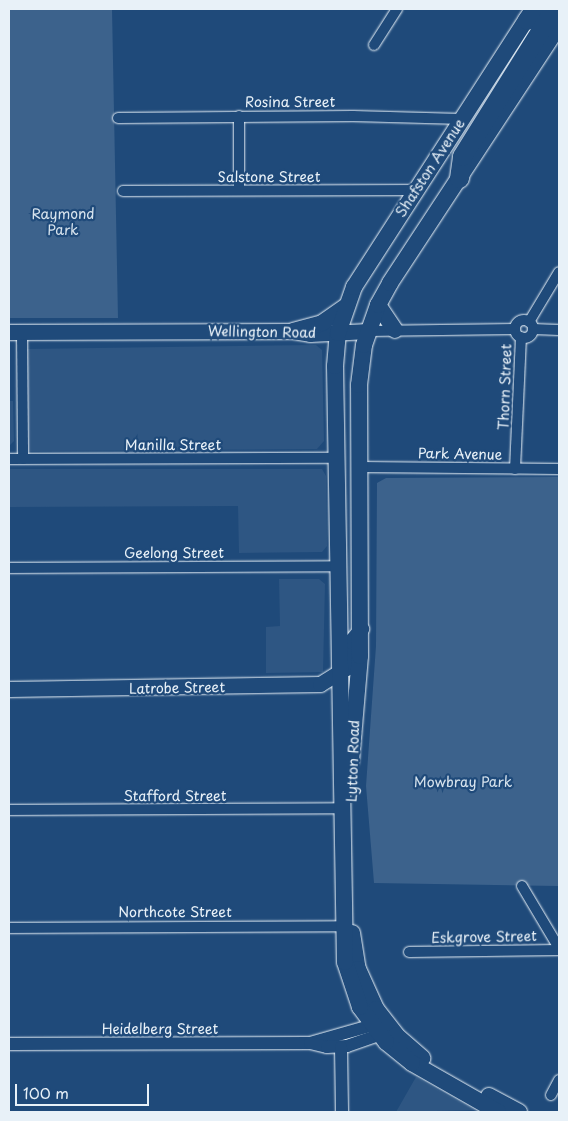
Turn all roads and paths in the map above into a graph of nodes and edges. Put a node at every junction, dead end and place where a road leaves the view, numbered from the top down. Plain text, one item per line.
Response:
1 (397, 9) edge
2 (554, 9) edge
3 (533, 12) edge
4 (558, 28) edge
5 (374, 45) dead end
6 (239, 116) junction
7 (118, 118) dead end
8 (462, 119) junction
9 (459, 178) junction
10 (239, 190) junction
11 (415, 190) junction
12 (122, 192) dead end
13 (559, 272) edge
14 (378, 305) junction
15 (345, 307) junction
16 (531, 326) junction
17 (395, 330) junction
18 (559, 330) edge
19 (293, 331) junction
20 (368, 331) junction
21 (15, 332) edge
22 (338, 333) junction
23 (518, 333) junction
24 (337, 458) junction
25 (9, 459) edge
26 (23, 459) junction
27 (360, 467) junction
28 (515, 469) junction
29 (559, 469) edge
30 (340, 566) junction
31 (9, 568) edge
32 (361, 629) junction
33 (341, 673) junction
34 (9, 689) edge
35 (342, 808) junction
36 (9, 810) edge
37 (522, 886) dead end
38 (342, 926) junction
39 (9, 928) edge
40 (559, 949) edge
41 (409, 952) dead end
42 (378, 1027) junction
43 (310, 1043) junction
44 (9, 1044) edge
45 (341, 1047) junction
46 (559, 1080) edge
47 (551, 1095) dead end
48 (342, 1112) edge
49 (498, 1112) edge
50 (519, 1112) edge

1 - 5 street
2 - 9 highway
3 - 8 main road, Shafston Avenue
4 - 9 main road, Shafston Avenue
6 - 7 street, Rosina Street
6 - 8 street, Rosina Street
6 - 10 street
8 - 11 main road, Shafston Avenue
9 - 14 main road, Shafston Avenue
10 - 11 street, Salstone Street
10 - 12 street, Salstone Street
11 - 15 main road, Shafston Avenue
13 - 16 street
14 - 17 main road
14 - 20 main road, Shafston Avenue
15 - 19 main road
15 - 22 main road, Shafston Avenue
16 - 18 street
16 - 23 street
16 - 23 street
17 - 20 street, Wellington Road
17 - 23 street, Wellington Road
19 - 21 main road, Wellington Road
19 - 22 main road, Wellington Road
20 - 22 main road, Wellington Road
20 - 27 main road, Lytton Road
21 - 26 street
22 - 24 main road, Lytton Road
23 - 28 street, Thorn Street
24 - 26 street, Manilla Street
24 - 30 main road, Lytton Road
25 - 26 street, Manilla Street
27 - 28 street, Park Avenue
27 - 32 main road, Lytton Road
28 - 29 street, Park Avenue
30 - 31 street, Geelong Street
30 - 33 main road, Lytton Road
32 - 33 main road
32 - 42 main road, Lytton Road
33 - 34 main road, Latrobe Street
33 - 35 main road, Lytton Road
35 - 36 street, Stafford Street
35 - 38 main road, Lytton Road
37 - 40 street
38 - 39 street, Northcote Street
38 - 42 main road, Lytton Road
40 - 41 street, Eskgrove Street
42 - 43 street, Heidelberg Street
42 - 45 street, Heidelberg Street
42 - 49 main road, Lytton Road
42 - 50 main road, Lytton Road
43 - 44 street, Heidelberg Street
43 - 45 street, Heidelberg Street
45 - 48 street
46 - 47 street

